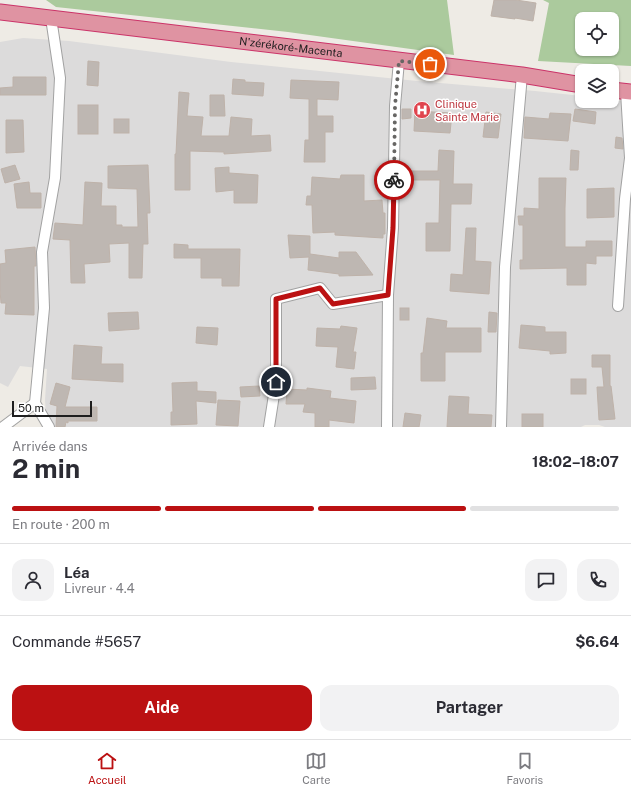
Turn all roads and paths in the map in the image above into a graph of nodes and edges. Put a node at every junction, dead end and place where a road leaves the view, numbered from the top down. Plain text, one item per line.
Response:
1 (0, 12) edge
2 (52, 18) junction
3 (399, 61) junction
4 (522, 75) junction
5 (575, 84) edge
6 (623, 91) edge
7 (388, 295) junction
8 (618, 306) dead end
9 (35, 403) junction
10 (3, 427) edge
11 (48, 427) edge
12 (269, 427) edge
13 (387, 427) edge
14 (501, 427) edge

1 - 2 highway, N'zérékoré-Macenta
2 - 3 highway, N'zérékoré-Macenta
2 - 9 street
3 - 4 highway, N'zérékoré-Macenta
3 - 7 street
4 - 5 highway, N'zérékoré-Macenta
4 - 14 street
6 - 8 street
7 - 12 street
7 - 13 street
9 - 10 street
9 - 11 street

